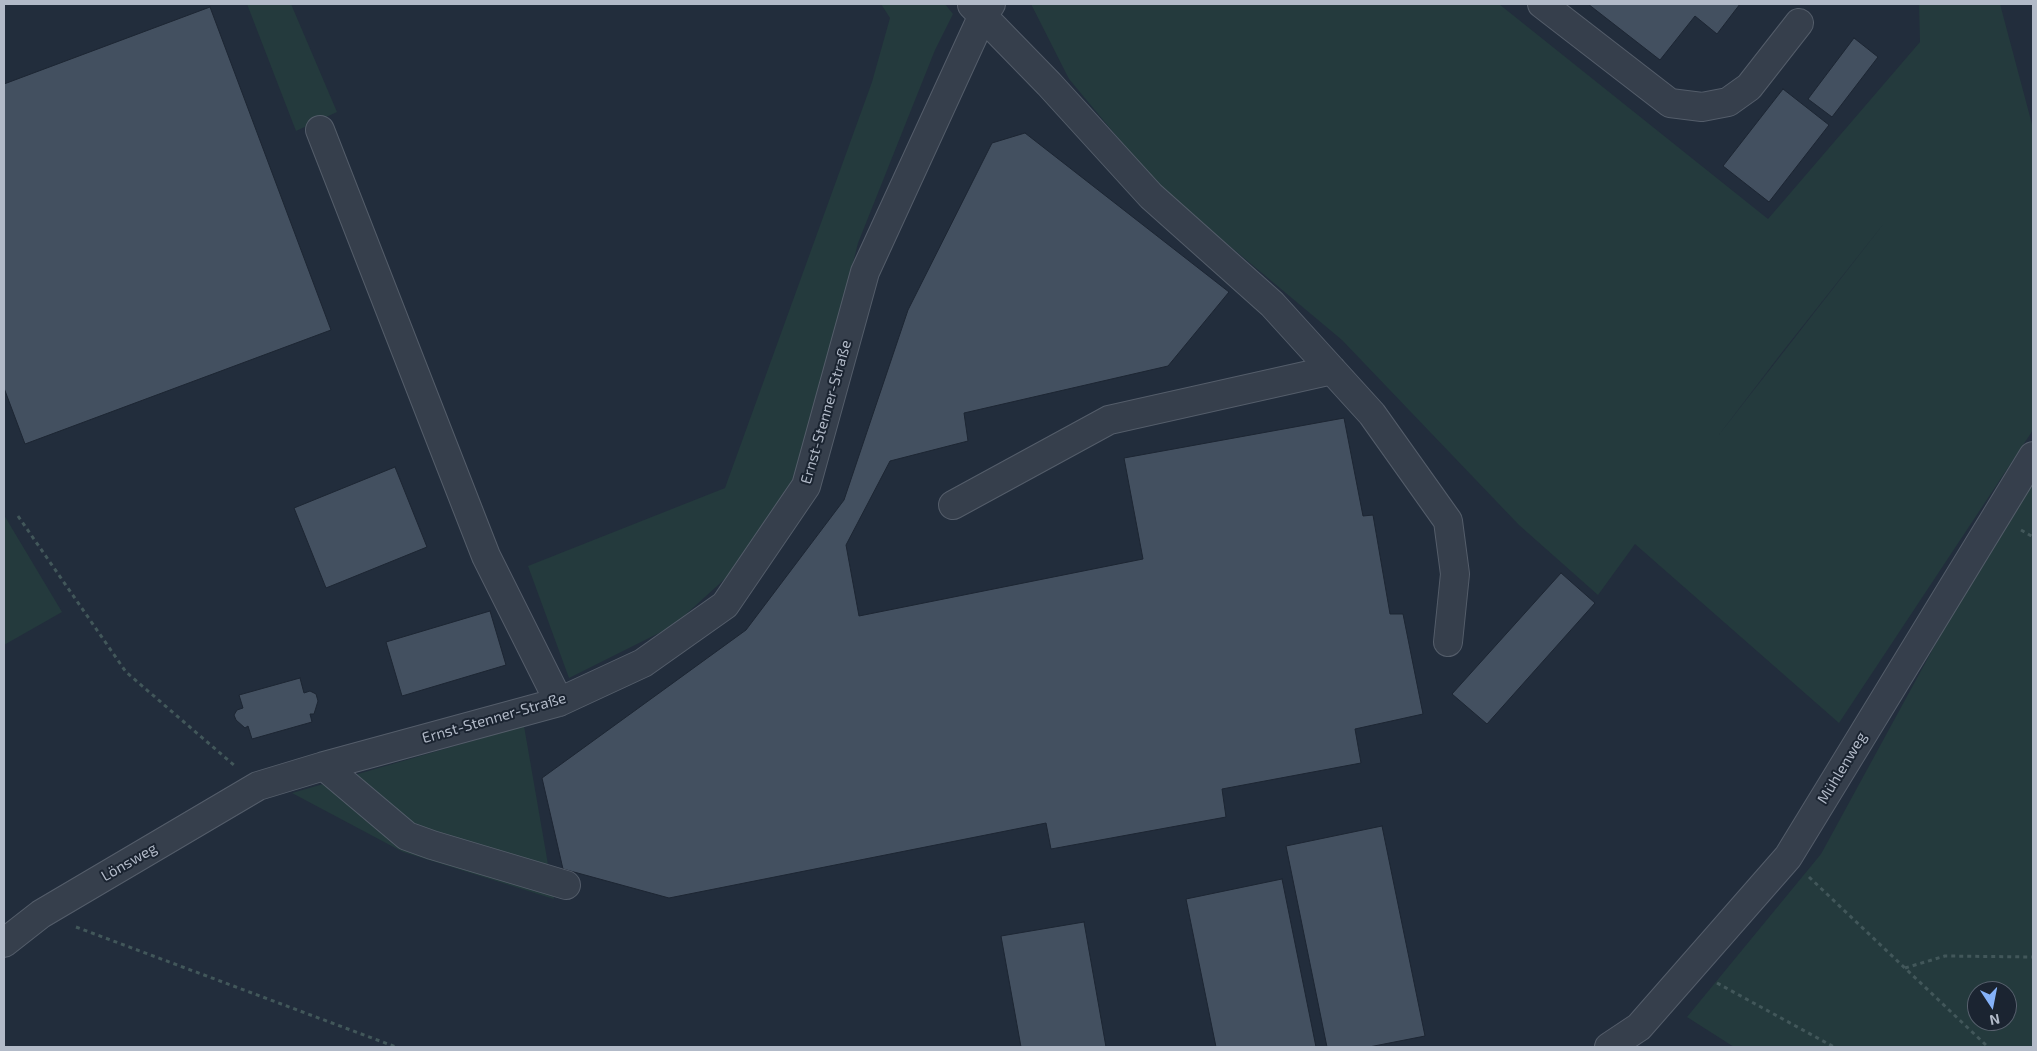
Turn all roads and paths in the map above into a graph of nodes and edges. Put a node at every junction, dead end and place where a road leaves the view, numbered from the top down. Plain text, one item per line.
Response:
1 (1542, 4) edge
2 (982, 8) edge
3 (1799, 23) dead end
4 (320, 130) dead end
5 (1332, 370) junction
6 (2033, 456) edge
7 (953, 505) dead end
8 (18, 516) dead end
9 (1448, 642) dead end
10 (559, 702) junction
11 (324, 766) junction
12 (258, 786) junction
13 (1788, 857) junction
14 (566, 885) dead end
15 (41, 914) junction
16 (4, 942) edge
17 (2033, 957) edge
18 (1690, 968) junction
19 (1904, 968) junction
20 (396, 1047) edge
21 (1609, 1047) edge
22 (1834, 1047) edge
23 (1988, 1047) edge

1 - 3 street
2 - 5 street
2 - 10 street, Ernst-Stenner-Straße
4 - 10 street
5 - 7 street
5 - 9 street
6 - 13 street, Mühlenweg
8 - 12 path
10 - 11 street, Ernst-Stenner-Straße
11 - 12 street, Ernst-Stenner-Straße
11 - 14 street
12 - 15 street, Lönsweg
13 - 18 street, Mühlenweg
13 - 19 path
15 - 16 street, Lönsweg
15 - 20 path
17 - 19 path
18 - 21 street, Mühlenweg
18 - 22 path
19 - 23 path

